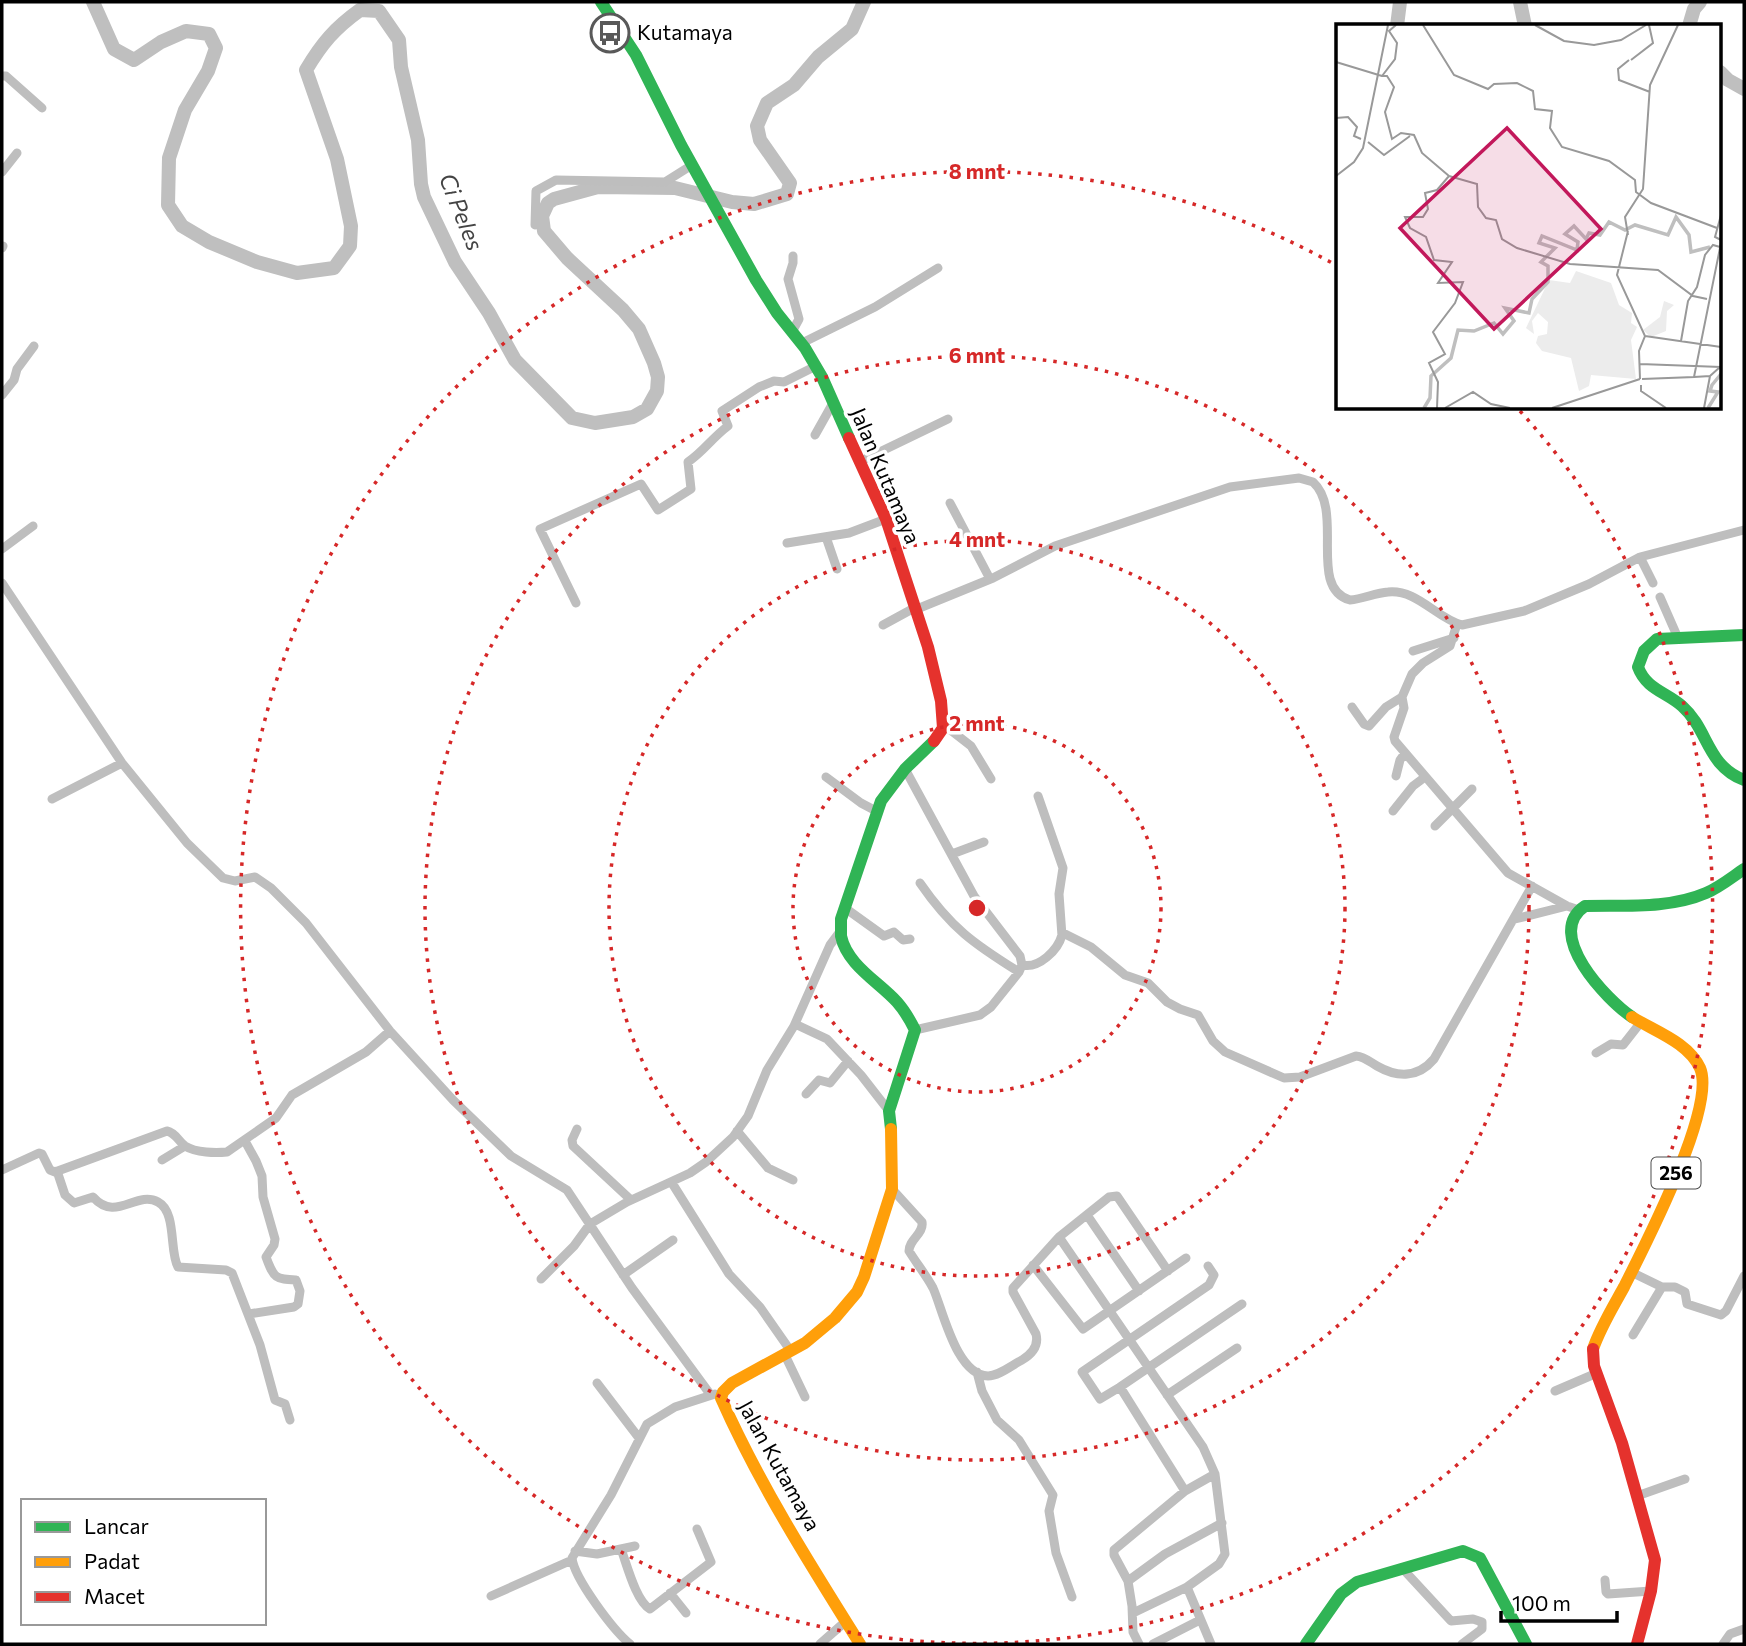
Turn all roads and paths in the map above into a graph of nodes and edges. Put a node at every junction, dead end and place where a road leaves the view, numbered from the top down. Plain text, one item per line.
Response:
1 (606, 4) edge
2 (2, 76) edge
3 (42, 108) dead end
4 (17, 153) dead end
5 (692, 165) junction
6 (2, 172) edge
7 (535, 225) dead end
8 (793, 256) dead end
9 (938, 268) dead end
10 (793, 332) junction
11 (802, 344) junction
12 (34, 346) dead end
13 (816, 366) junction
14 (2, 395) edge
15 (833, 403) junction
16 (947, 419) dead end
17 (815, 435) dead end
18 (860, 461) junction
19 (950, 503) dead end
20 (886, 519) junction
21 (33, 526) dead end
22 (1744, 530) edge
23 (826, 537) junction
24 (788, 543) dead end
25 (2, 550) edge
26 (1640, 557) junction
27 (837, 569) dead end
28 (989, 579) junction
29 (2, 583) edge
30 (1653, 583) dead end
31 (1660, 597) dead end
32 (576, 603) dead end
33 (916, 608) junction
34 (1457, 624) junction
35 (883, 625) dead end
36 (1744, 635) edge
37 (1454, 638) junction
38 (1678, 638) junction
39 (1413, 651) dead end
40 (1402, 697) junction
41 (1352, 707) dead end
42 (944, 724) junction
43 (1405, 753) junction
44 (122, 763) junction
45 (905, 769) junction
46 (1396, 776) dead end
47 (1425, 777) junction
48 (826, 778) dead end
49 (991, 779) dead end
50 (1744, 780) edge
51 (1472, 789) dead end
52 (1038, 796) dead end
53 (51, 799) dead end
54 (1452, 809) junction
55 (878, 811) junction
56 (1393, 811) dead end
57 (1435, 826) dead end
58 (984, 842) dead end
59 (951, 855) junction
60 (1744, 869) edge
61 (920, 883) dead end
62 (1532, 886) junction
63 (845, 908) junction
64 (1573, 908) junction
65 (1515, 919) junction
66 (839, 933) junction
67 (1062, 936) junction
68 (910, 939) dead end
69 (1020, 968) junction
70 (1641, 1022) junction
71 (796, 1024) junction
72 (915, 1030) junction
73 (390, 1031) junction
74 (1596, 1053) dead end
75 (848, 1061) junction
76 (806, 1094) dead end
77 (889, 1111) junction
78 (577, 1129) dead end
79 (737, 1131) junction
80 (245, 1141) junction
81 (185, 1146) junction
82 (162, 1160) dead end
83 (2, 1170) edge
84 (57, 1171) junction
85 (793, 1180) dead end
86 (672, 1183) junction
87 (892, 1189) junction
88 (631, 1200) junction
89 (1087, 1214) junction
90 (590, 1224) junction
91 (1059, 1237) junction
92 (673, 1240) dead end
93 (1186, 1258) dead end
94 (1033, 1265) junction
95 (1208, 1266) dead end
96 (1168, 1270) junction
97 (1630, 1272) junction
98 (623, 1275) junction
99 (1744, 1276) edge
100 (541, 1279) dead end
101 (1662, 1287) junction
102 (1139, 1291) junction
103 (1242, 1304) dead end
104 (1110, 1311) junction
105 (249, 1314) junction
106 (1633, 1335) dead end
107 (1129, 1339) junction
108 (1237, 1348) dead end
109 (787, 1352) junction
110 (1148, 1367) junction
111 (977, 1372) junction
112 (1597, 1373) junction
113 (597, 1383) dead end
114 (1120, 1387) junction
115 (1555, 1391) dead end
116 (716, 1394) junction
117 (1167, 1395) junction
118 (805, 1397) dead end
119 (290, 1420) dead end
120 (639, 1438) junction
121 (1215, 1474) junction
122 (1685, 1479) dead end
123 (1185, 1491) junction
124 (1637, 1496) junction
125 (1222, 1523) junction
126 (697, 1529) dead end
127 (635, 1546) dead end
128 (621, 1549) junction
129 (573, 1556) junction
130 (1402, 1568) junction
131 (1605, 1580) dead end
132 (1128, 1581) junction
133 (1187, 1587) junction
134 (1651, 1591) junction
135 (670, 1593) junction
136 (491, 1596) dead end
137 (1072, 1597) dead end
138 (686, 1613) dead end
139 (1133, 1613) junction
140 (1200, 1620) junction
141 (845, 1622) junction
142 (1744, 1629) edge
143 (629, 1644) edge
144 (820, 1644) edge
145 (860, 1644) edge
146 (1139, 1644) edge
147 (1153, 1644) edge
148 (1211, 1644) edge
149 (1306, 1644) edge
150 (1462, 1644) edge
151 (1526, 1644) edge
152 (1637, 1644) edge
153 (1723, 1644) edge

1 - 5 main road, Jalan Kutamaya
2 - 3 street
4 - 6 street
5 - 7 street
5 - 10 main road, Jalan Kutamaya
8 - 10 street
9 - 11 street
10 - 11 main road, Jalan Kutamaya
11 - 13 main road, Jalan Kutamaya
12 - 14 street
13 - 15 main road, Jalan Kutamaya
13 - 32 street
15 - 17 street
15 - 18 main road, Jalan Kutamaya
16 - 18 street
18 - 20 main road, Jalan Kutamaya
19 - 28 street
20 - 23 street
20 - 33 main road, Jalan Kutamaya
21 - 25 street
22 - 26 street
23 - 24 street
23 - 27 street
26 - 30 street
26 - 34 street
28 - 33 street
28 - 34 street
29 - 44 street
31 - 38 street
33 - 35 street
33 - 42 main road, Jalan Kutamaya
34 - 37 street
36 - 38 main road
37 - 39 street
37 - 40 street
38 - 50 main road
40 - 41 street
40 - 43 street
42 - 45 main road
42 - 49 street
43 - 46 street
43 - 47 street
44 - 53 street
44 - 73 street
45 - 55 main road
45 - 59 street
47 - 54 street
47 - 56 street
48 - 55 street
51 - 54 street
52 - 67 street
54 - 57 street
54 - 62 street
55 - 63 main road
58 - 59 street
59 - 69 street
60 - 64 main road
61 - 69 street
62 - 64 street
62 - 65 street
63 - 66 main road
63 - 68 street
64 - 65 street
64 - 70 main road, 256
65 - 67 street
66 - 71 street
66 - 72 main road
67 - 69 street
69 - 72 street
70 - 74 street
70 - 97 main road, 256
71 - 75 street
71 - 79 street
72 - 77 main road, Jalan Kutamaya
73 - 80 street
73 - 90 street
75 - 76 street
75 - 77 street
77 - 87 main road, Jalan Kutamaya
78 - 88 street
79 - 85 street
79 - 86 street
80 - 81 street
80 - 105 street
81 - 82 street
81 - 84 street
83 - 84 street
84 - 105 street
86 - 88 street
86 - 109 street
87 - 109 main road, Jalan Kutamaya
87 - 111 street
88 - 90 street
89 - 91 street
89 - 96 street
89 - 102 street
90 - 98 street
90 - 100 street
91 - 94 street
91 - 104 street
92 - 98 street
93 - 96 street
94 - 104 street
94 - 111 street
95 - 107 street
96 - 102 street
97 - 101 street
97 - 112 main road, 256
98 - 116 street
99 - 101 street
101 - 106 street
102 - 104 street
103 - 110 street
104 - 107 street
105 - 119 street
107 - 110 street
107 - 114 street
108 - 117 street
109 - 116 main road, Jalan Kutamaya
109 - 118 street
110 - 114 street
110 - 117 street
111 - 137 street
112 - 115 street
112 - 124 main road, 256
113 - 120 street
114 - 123 street
116 - 120 street
116 - 141 main road, Jalan Kutamaya
117 - 121 street
120 - 129 street
121 - 123 street
121 - 125 street
122 - 124 street
123 - 132 street
124 - 134 main road, 256
125 - 132 street
125 - 133 street
126 - 135 street
127 - 128 street
128 - 129 street
128 - 135 street
129 - 136 street
129 - 143 street
130 - 149 main road
130 - 150 street
130 - 151 main road
131 - 134 street
132 - 139 street
133 - 139 street
133 - 140 street
134 - 152 main road, 256
135 - 138 street
139 - 146 street
140 - 147 street
140 - 148 street
141 - 144 street
141 - 145 main road, Jalan Kutamaya
142 - 153 street

